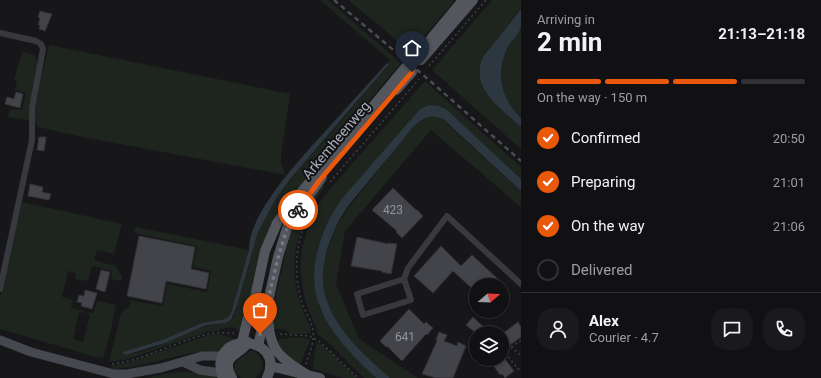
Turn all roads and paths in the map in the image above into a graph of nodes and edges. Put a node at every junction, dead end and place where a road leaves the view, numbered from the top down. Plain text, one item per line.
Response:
1 (463, 0) edge
2 (473, 0) edge
3 (486, 0) edge
4 (0, 33) edge
5 (422, 61) junction
6 (412, 73) junction
7 (327, 186) dead end
8 (313, 205) dead end
9 (404, 279) junction
10 (521, 284) edge
11 (0, 289) edge
12 (266, 311) junction
13 (234, 333) dead end
14 (279, 334) dead end
15 (313, 337) junction
16 (0, 340) edge
17 (521, 340) edge
18 (250, 344) junction
19 (511, 347) junction
20 (521, 355) edge
21 (223, 356) junction
22 (183, 362) junction
23 (111, 364) dead end
24 (306, 364) dead end
25 (270, 366) junction
26 (521, 368) edge
27 (225, 373) edge
28 (306, 375) junction
29 (267, 378) edge
30 (273, 378) edge
31 (320, 378) edge
32 (358, 378) edge

1 - 5 main road
2 - 5 main road
3 - 5 path
4 - 11 street
6 - 7 path, Arkemheenweg
6 - 12 main road, Arkemheenweg
6 - 18 main road, Arkemheenweg
8 - 15 path
9 - 9 street
9 - 10 street
12 - 18 main road, Arkemheenweg
12 - 28 main road
13 - 23 path
14 - 15 path
15 - 24 path
15 - 32 path
16 - 22 main road
17 - 19 path
18 - 21 main road
18 - 25 main road
18 - 27 main road
19 - 20 path
19 - 26 path
21 - 22 main road
21 - 27 main road
22 - 27 main road
25 - 28 main road
25 - 29 main road
28 - 31 main road
29 - 30 main road

